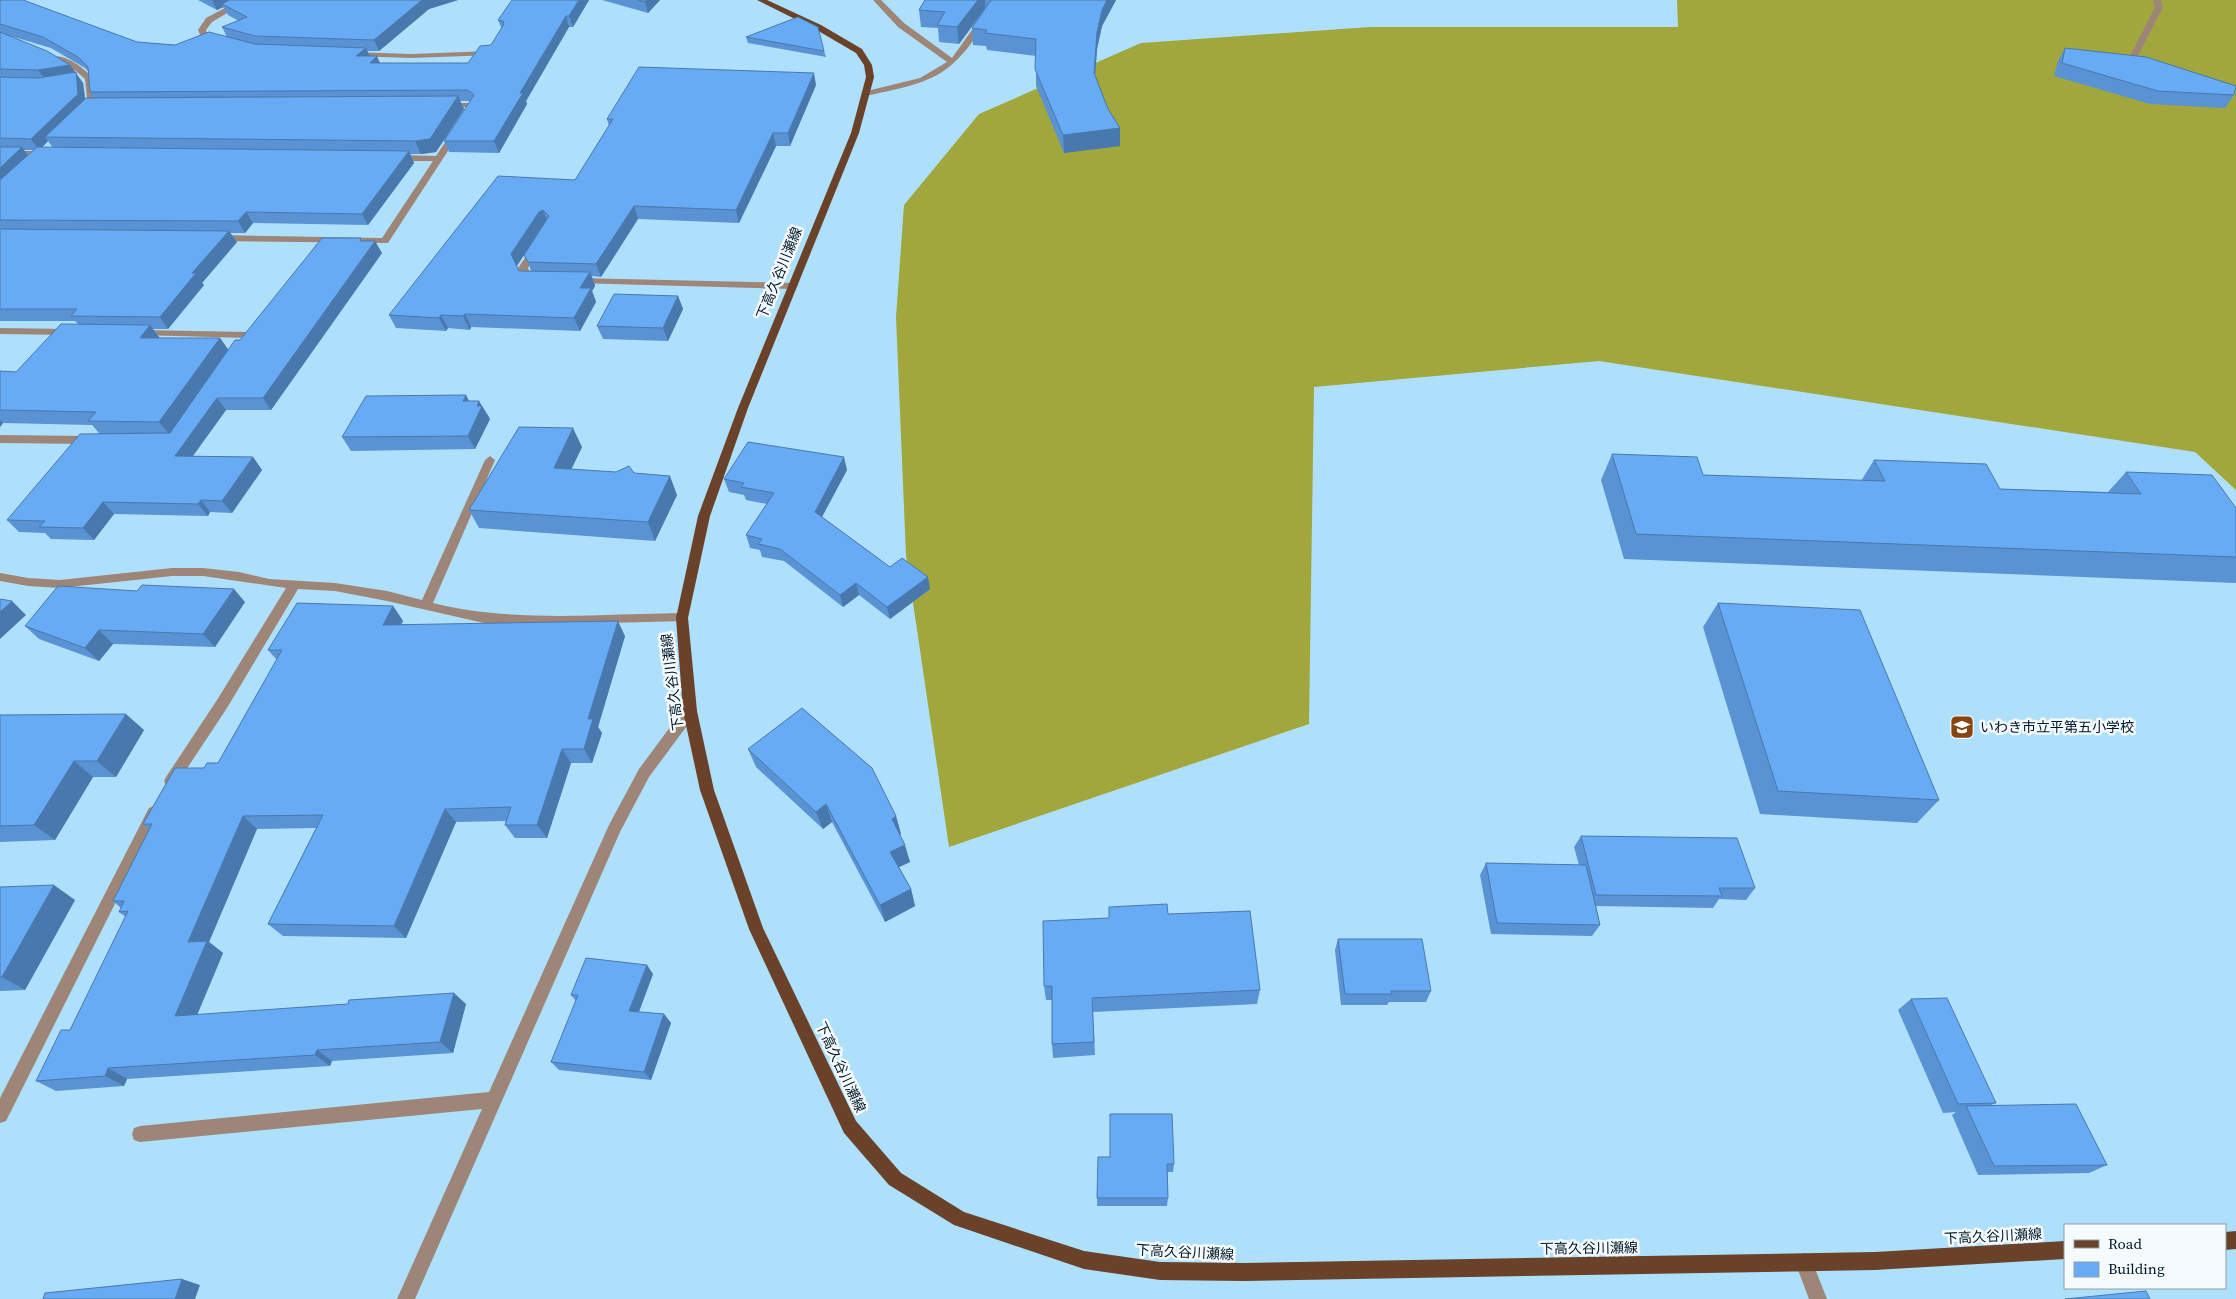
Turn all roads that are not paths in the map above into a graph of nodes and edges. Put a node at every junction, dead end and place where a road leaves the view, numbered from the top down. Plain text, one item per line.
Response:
1 (245, 0) edge
2 (761, 0) edge
3 (877, 0) edge
4 (2157, 0) edge
5 (990, 11) edge
6 (223, 41) edge
7 (495, 47) edge
8 (44, 52) edge
9 (346, 54) edge
10 (2133, 58) edge
11 (952, 62) junction
12 (866, 94) junction
13 (434, 105) edge
14 (102, 106) edge
15 (92, 107) junction
16 (78, 120) edge
17 (53, 151) edge
18 (0, 154) edge
19 (45, 154) junction
20 (390, 158) edge
21 (440, 159) junction
22 (32, 166) edge
23 (544, 236) edge
24 (206, 238) edge
25 (324, 238) junction
26 (312, 253) edge
27 (548, 280) edge
28 (567, 281) edge
29 (793, 286) junction
30 (0, 331) edge
31 (80, 332) edge
32 (130, 333) edge
33 (250, 335) edge
34 (0, 439) edge
35 (80, 440) junction
36 (99, 440) edge
37 (68, 454) edge
38 (490, 460) dead end
39 (0, 577) edge
40 (295, 584) junction
41 (426, 606) junction
42 (682, 618) junction
43 (690, 711) junction
44 (495, 1100) junction
45 (0, 1115) edge
46 (140, 1134) dead end
47 (2064, 1250) edge
48 (1804, 1262) junction
49 (406, 1299) edge
50 (1818, 1299) edge

1 - 6 street
2 - 12 main road, 下高久谷川瀬線
3 - 11 street
4 - 10 street
5 - 11 street
7 - 9 street
8 - 15 street
11 - 12 street
12 - 29 main road, 下高久谷川瀬線
13 - 21 street
14 - 15 street
15 - 16 street
17 - 19 street
18 - 19 street
19 - 22 street
20 - 21 street
21 - 25 street
23 - 27 street
24 - 25 street
25 - 26 street
28 - 29 street
29 - 42 main road, 下高久谷川瀬線
30 - 31 street
32 - 33 street
34 - 35 street
35 - 36 street
35 - 37 street
38 - 41 street
39 - 40 street
40 - 41 street
40 - 45 street
41 - 42 street
42 - 43 main road, 下高久谷川瀬線
43 - 44 street
43 - 48 main road, 下高久谷川瀬線
44 - 46 street
44 - 49 street
47 - 48 main road, 下高久谷川瀬線
48 - 50 street

